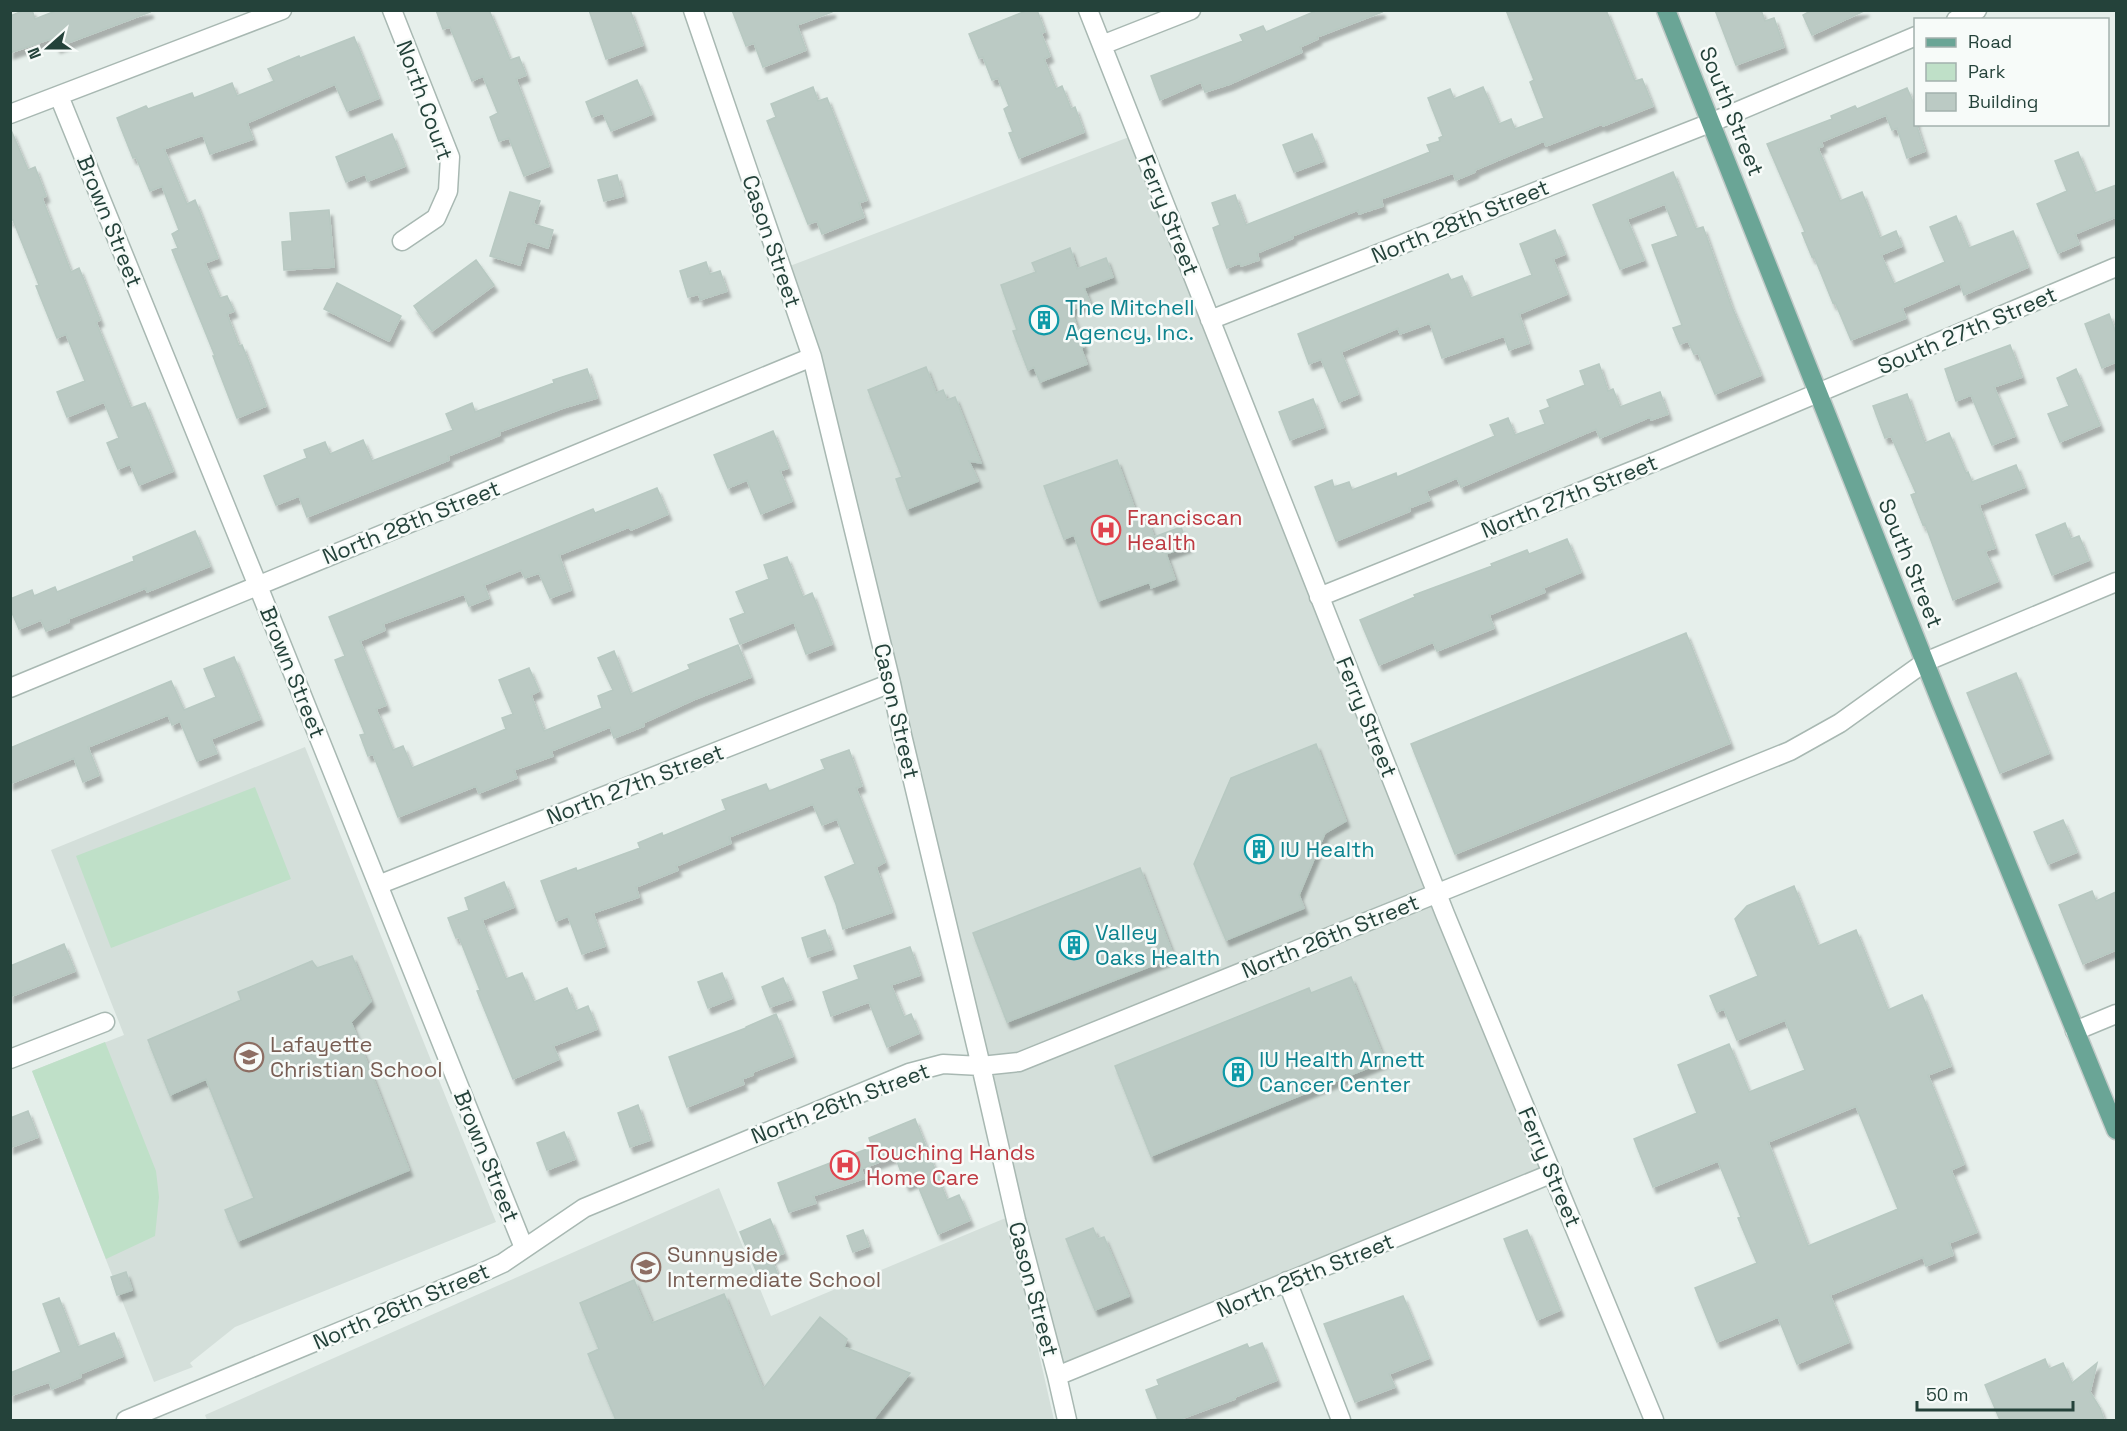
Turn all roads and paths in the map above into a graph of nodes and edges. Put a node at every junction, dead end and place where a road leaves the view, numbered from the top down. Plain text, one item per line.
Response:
1 (282, 10) edge
2 (392, 10) edge
3 (693, 10) edge
4 (1088, 10) edge
5 (1191, 10) edge
6 (1666, 10) edge
7 (1977, 10) edge
8 (1960, 18) edge
9 (1914, 37) edge
10 (1101, 45) junction
11 (59, 96) junction
12 (10, 114) edge
13 (1710, 123) junction
14 (402, 241) dead end
15 (2116, 267) edge
16 (1210, 320) junction
17 (812, 357) junction
18 (1817, 393) junction
19 (2116, 582) edge
20 (258, 586) junction
21 (1319, 597) junction
22 (1925, 662) junction
23 (891, 683) junction
24 (10, 688) edge
25 (378, 885) junction
26 (1437, 893) junction
27 (2116, 1014) edge
28 (105, 1022) dead end
29 (2075, 1031) junction
30 (10, 1059) edge
31 (981, 1066) junction
32 (2116, 1130) edge
33 (1553, 1173) junction
34 (524, 1248) junction
35 (1287, 1281) junction
36 (1057, 1376) junction
37 (146, 1417) edge
38 (126, 1420) edge
39 (1067, 1420) edge
40 (1341, 1420) edge
41 (1654, 1420) edge

1 - 11 street
2 - 14 street, North Court
3 - 17 street, Cason Street
4 - 10 street, Ferry Street
5 - 10 street
6 - 13 main road, South Street
7 - 8 street
9 - 13 street, North 28th Street
10 - 16 street, Ferry Street
11 - 12 street
11 - 20 street, Brown Street
13 - 16 street, North 28th Street
13 - 18 main road, South Street
15 - 18 street, South 27th Street
16 - 21 street, Ferry Street
17 - 20 street, North 28th Street
17 - 23 street, Cason Street
18 - 21 street, North 27th Street
18 - 22 main road, South Street
19 - 22 street, North 26th Street
20 - 24 street, North 28th Street
20 - 25 street, Brown Street
21 - 26 street, Ferry Street
22 - 26 street, North 26th Street
22 - 29 main road, South Street
23 - 25 street, North 27th Street
23 - 31 street, Cason Street
25 - 34 street, Brown Street
26 - 31 street, North 26th Street
26 - 33 street, Ferry Street
27 - 29 street
28 - 30 street
29 - 32 main road, South Street
31 - 34 street, North 26th Street
31 - 36 street, Cason Street
33 - 35 street, North 25th Street
33 - 41 street, Ferry Street
34 - 37 street, North 26th Street
35 - 36 street, North 25th Street
35 - 40 street
36 - 39 street, Cason Street
37 - 38 street, North 26th Street

